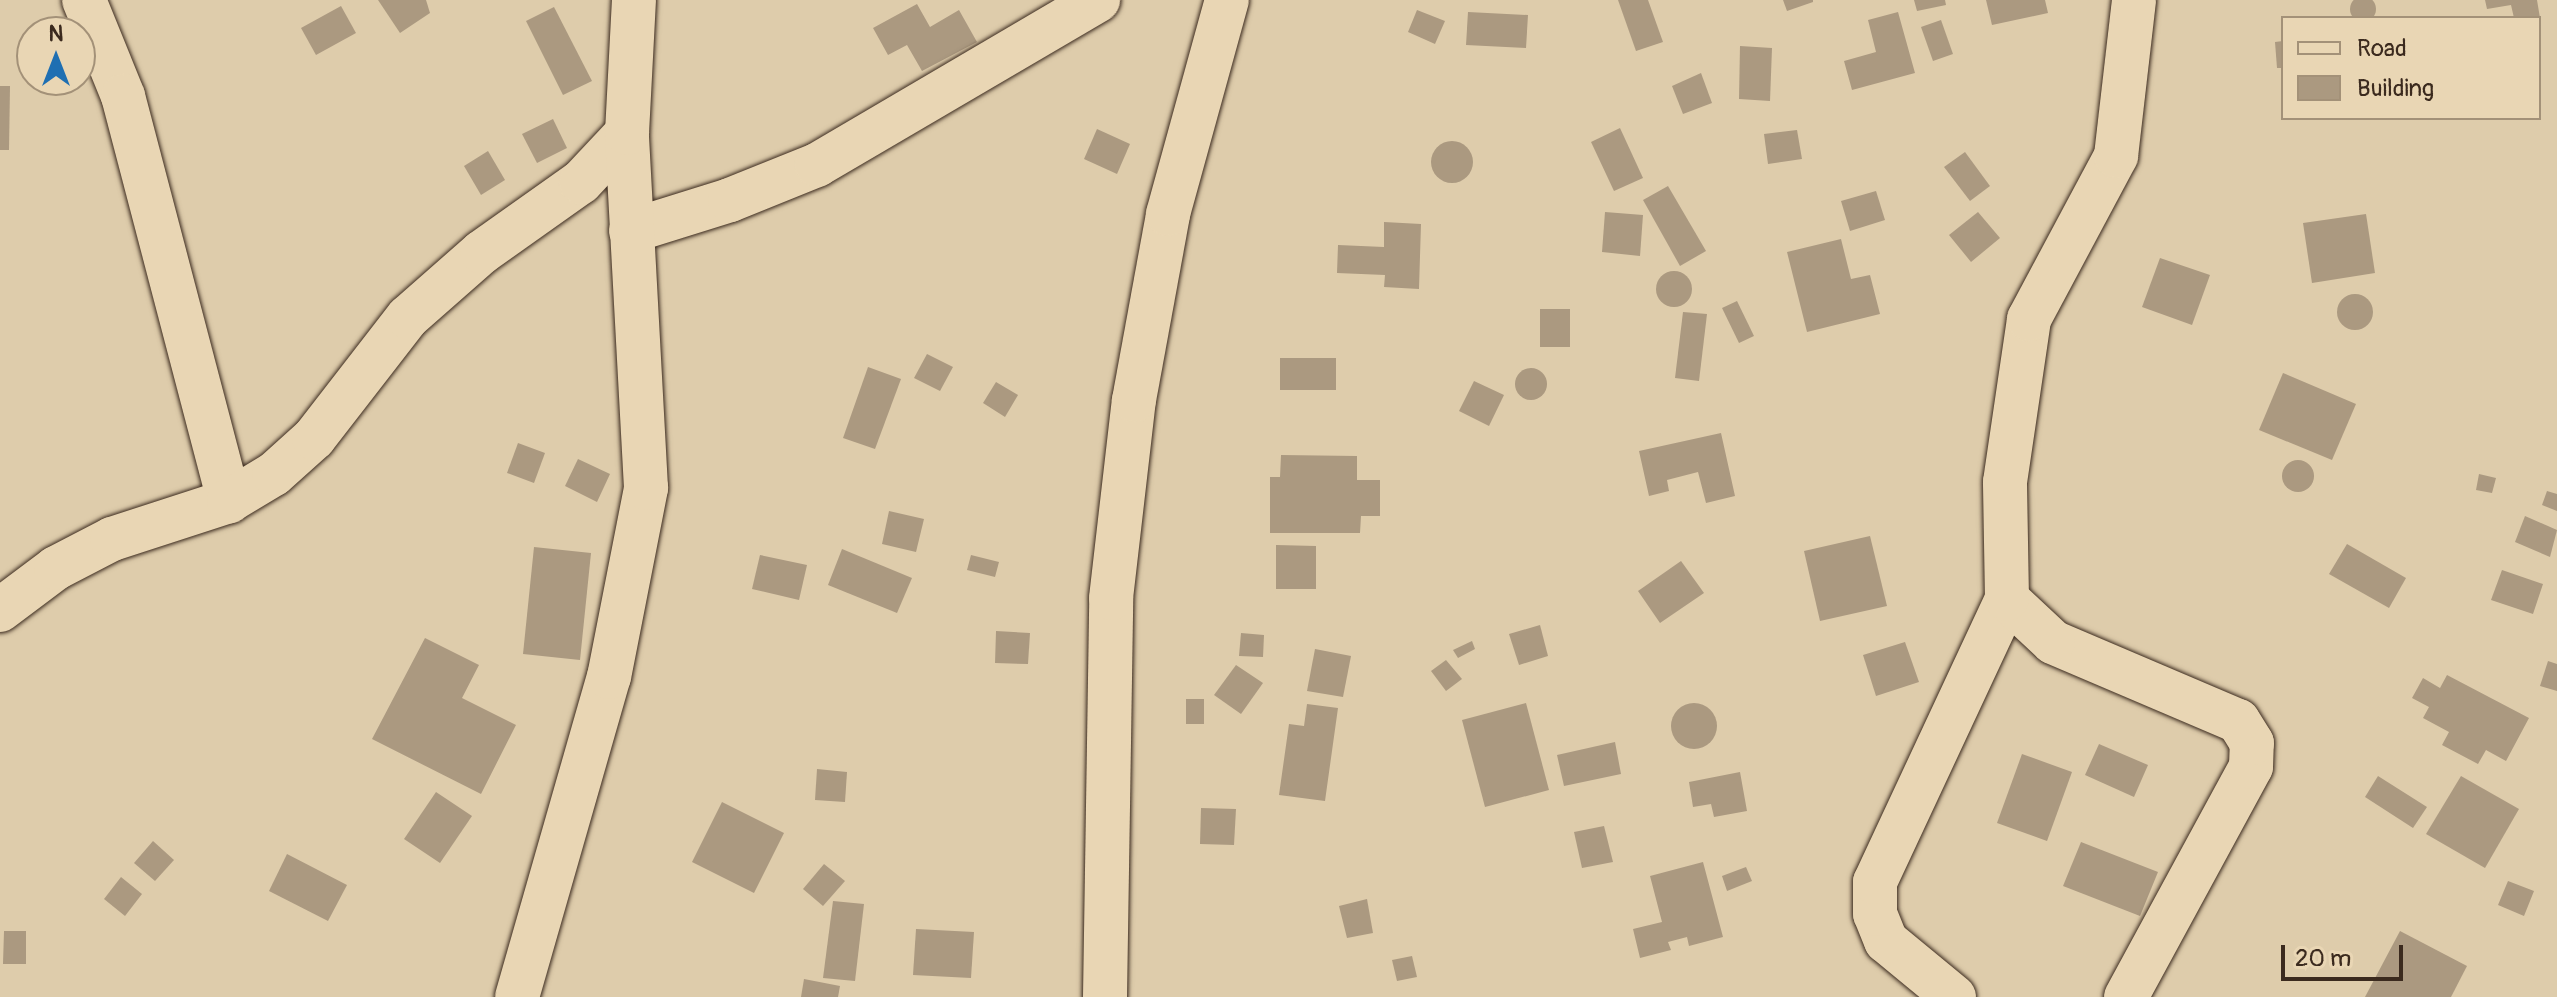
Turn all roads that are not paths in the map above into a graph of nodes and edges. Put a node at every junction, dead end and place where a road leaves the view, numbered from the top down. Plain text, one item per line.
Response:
1 (84, 0) edge
2 (634, 0) edge
3 (1098, 0) edge
4 (1227, 0) edge
5 (2134, 0) edge
6 (627, 133) junction
7 (631, 231) junction
8 (229, 501) junction
9 (2007, 599) junction
10 (0, 610) edge
11 (517, 997) edge
12 (1105, 997) edge
13 (1954, 997) edge
14 (2126, 997) edge

1 - 8 street
2 - 6 street
3 - 7 street
4 - 12 street
5 - 9 street
6 - 7 street
6 - 8 street
7 - 11 street
8 - 10 street
9 - 13 street
9 - 14 street

